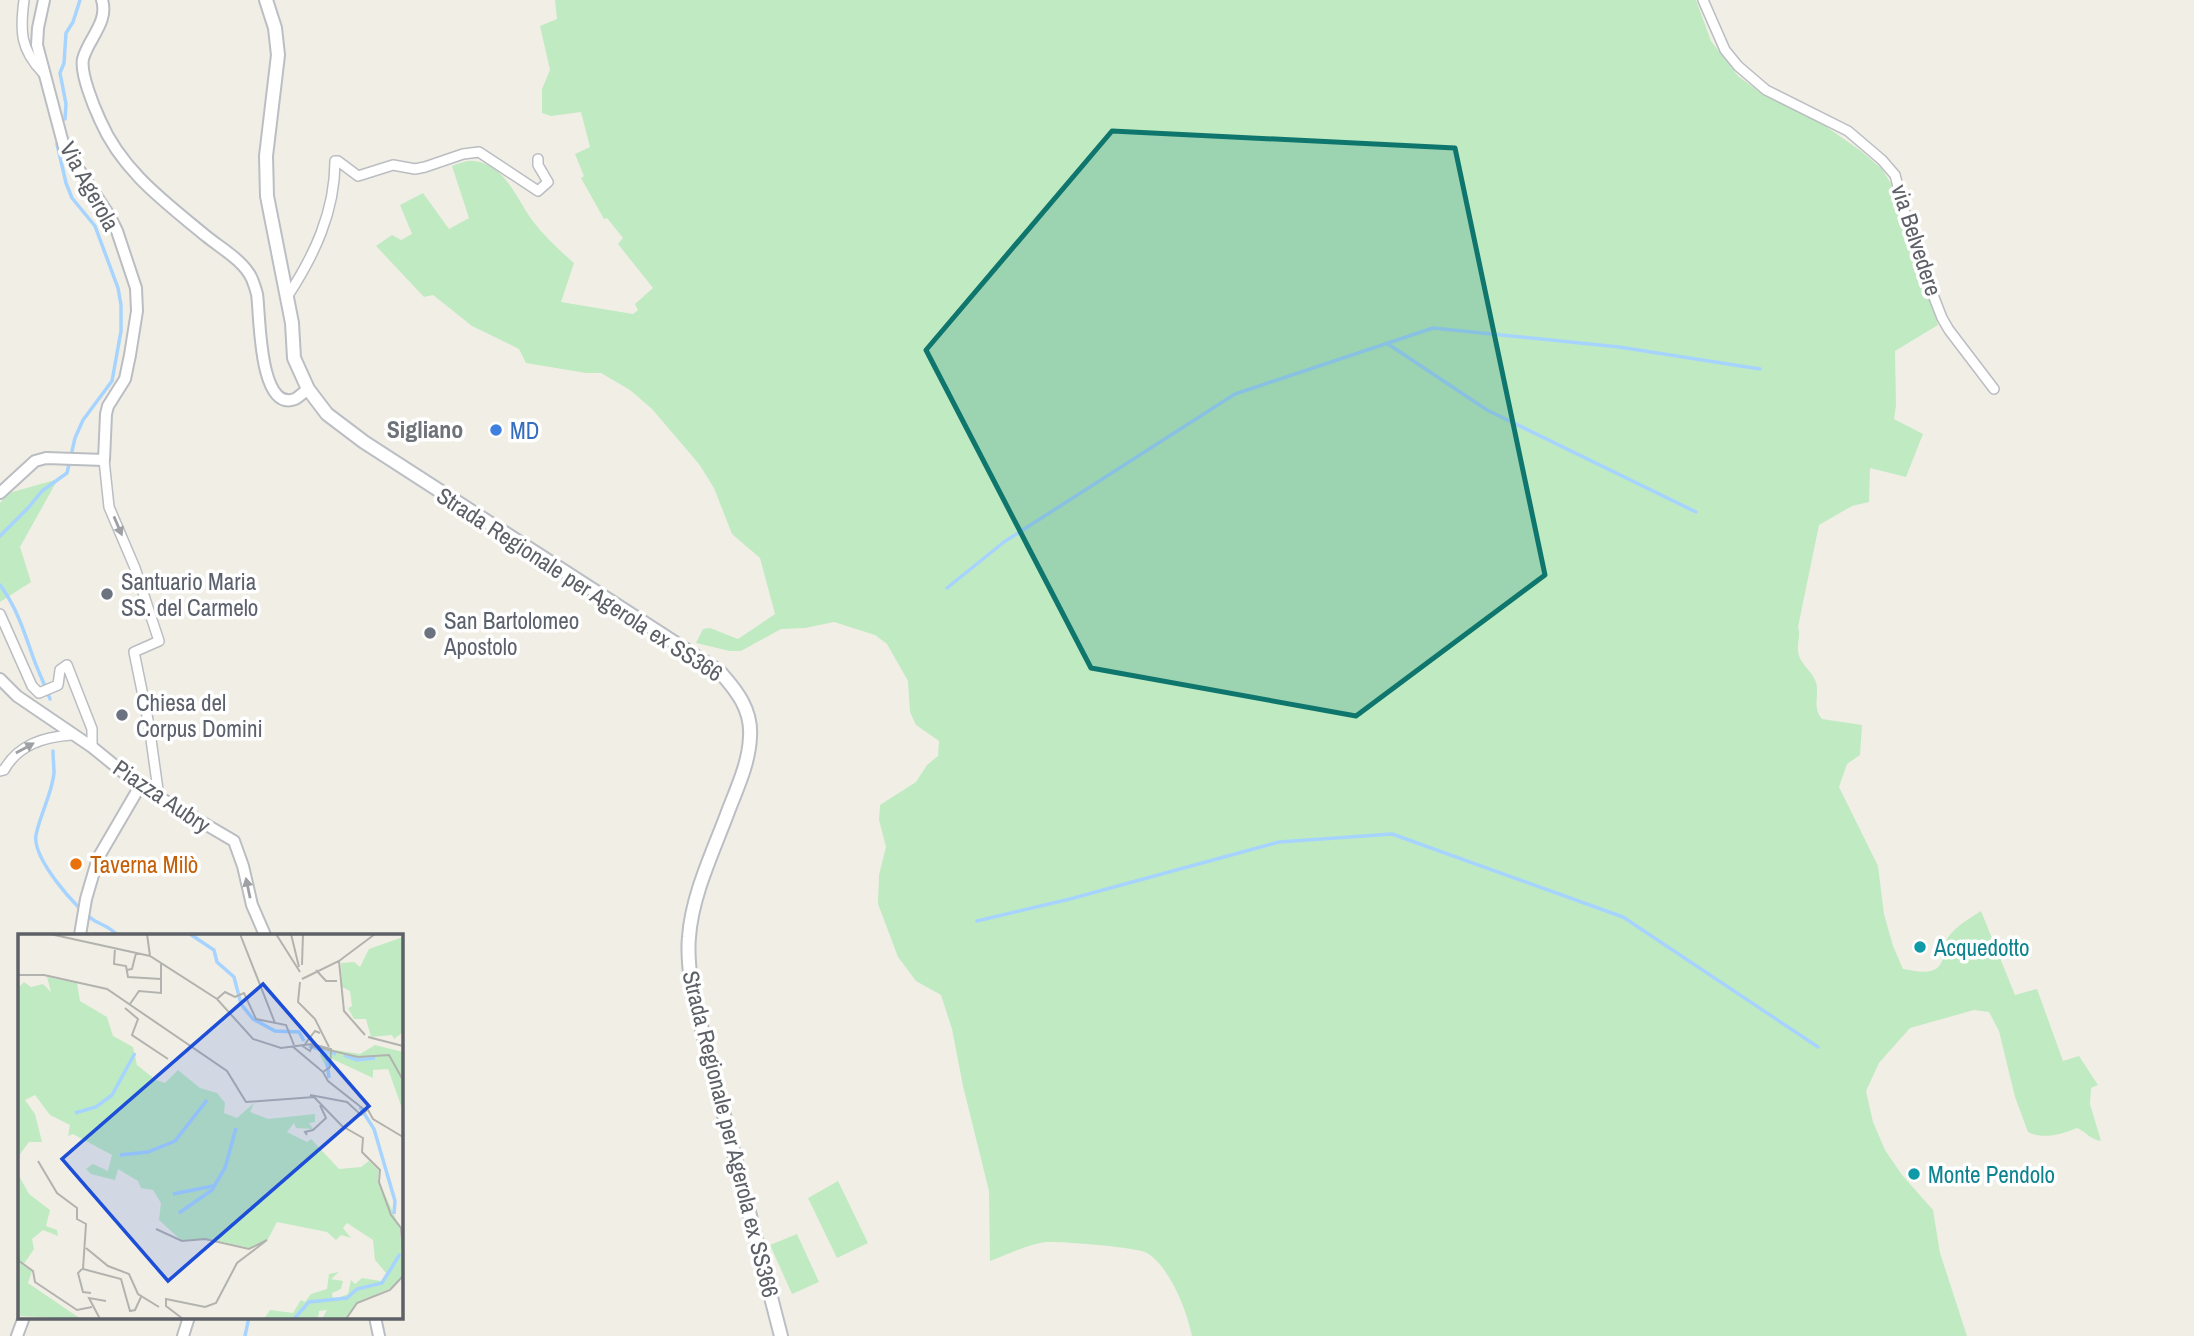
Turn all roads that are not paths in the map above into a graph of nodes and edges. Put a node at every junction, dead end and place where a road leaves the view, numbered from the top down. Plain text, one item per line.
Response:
1 (24, 0) edge
2 (44, 0) edge
3 (102, 0) edge
4 (266, 0) edge
5 (1703, 0) edge
6 (43, 73) junction
7 (538, 159) dead end
8 (287, 297) junction
9 (308, 389) junction
10 (1994, 389) dead end
11 (104, 460) junction
12 (0, 493) edge
13 (0, 614) edge
14 (0, 679) edge
15 (71, 735) junction
16 (92, 747) junction
17 (0, 771) edge
18 (140, 786) junction
19 (159, 797) junction
20 (80, 931) edge
21 (265, 934) edge
22 (24, 1318) edge
23 (189, 1318) edge
24 (375, 1318) edge
25 (16, 1336) edge
26 (183, 1336) edge
27 (379, 1336) edge
28 (780, 1336) edge

1 - 6 street
2 - 6 street, Via Agerola
3 - 9 street, Via Agerola
4 - 8 main road, Strada Regionale per Agerola ex SS366
5 - 10 street, via Belvedere
6 - 11 street, Via Agerola
7 - 8 street
8 - 9 main road, Strada Regionale per Agerola ex SS366
9 - 28 main road, Strada Regionale per Agerola ex SS366
11 - 12 street
11 -> 19 street
13 - 16 street
14 - 15 street, Piazza Aubry
15 - 16 street, Piazza Aubry
17 -> 15 street
16 - 18 street, Piazza Aubry
18 - 19 street, Piazza Aubry
18 - 20 street
21 -> 19 street, Piazza Aubry
22 - 25 street
23 - 26 street
24 - 27 street

